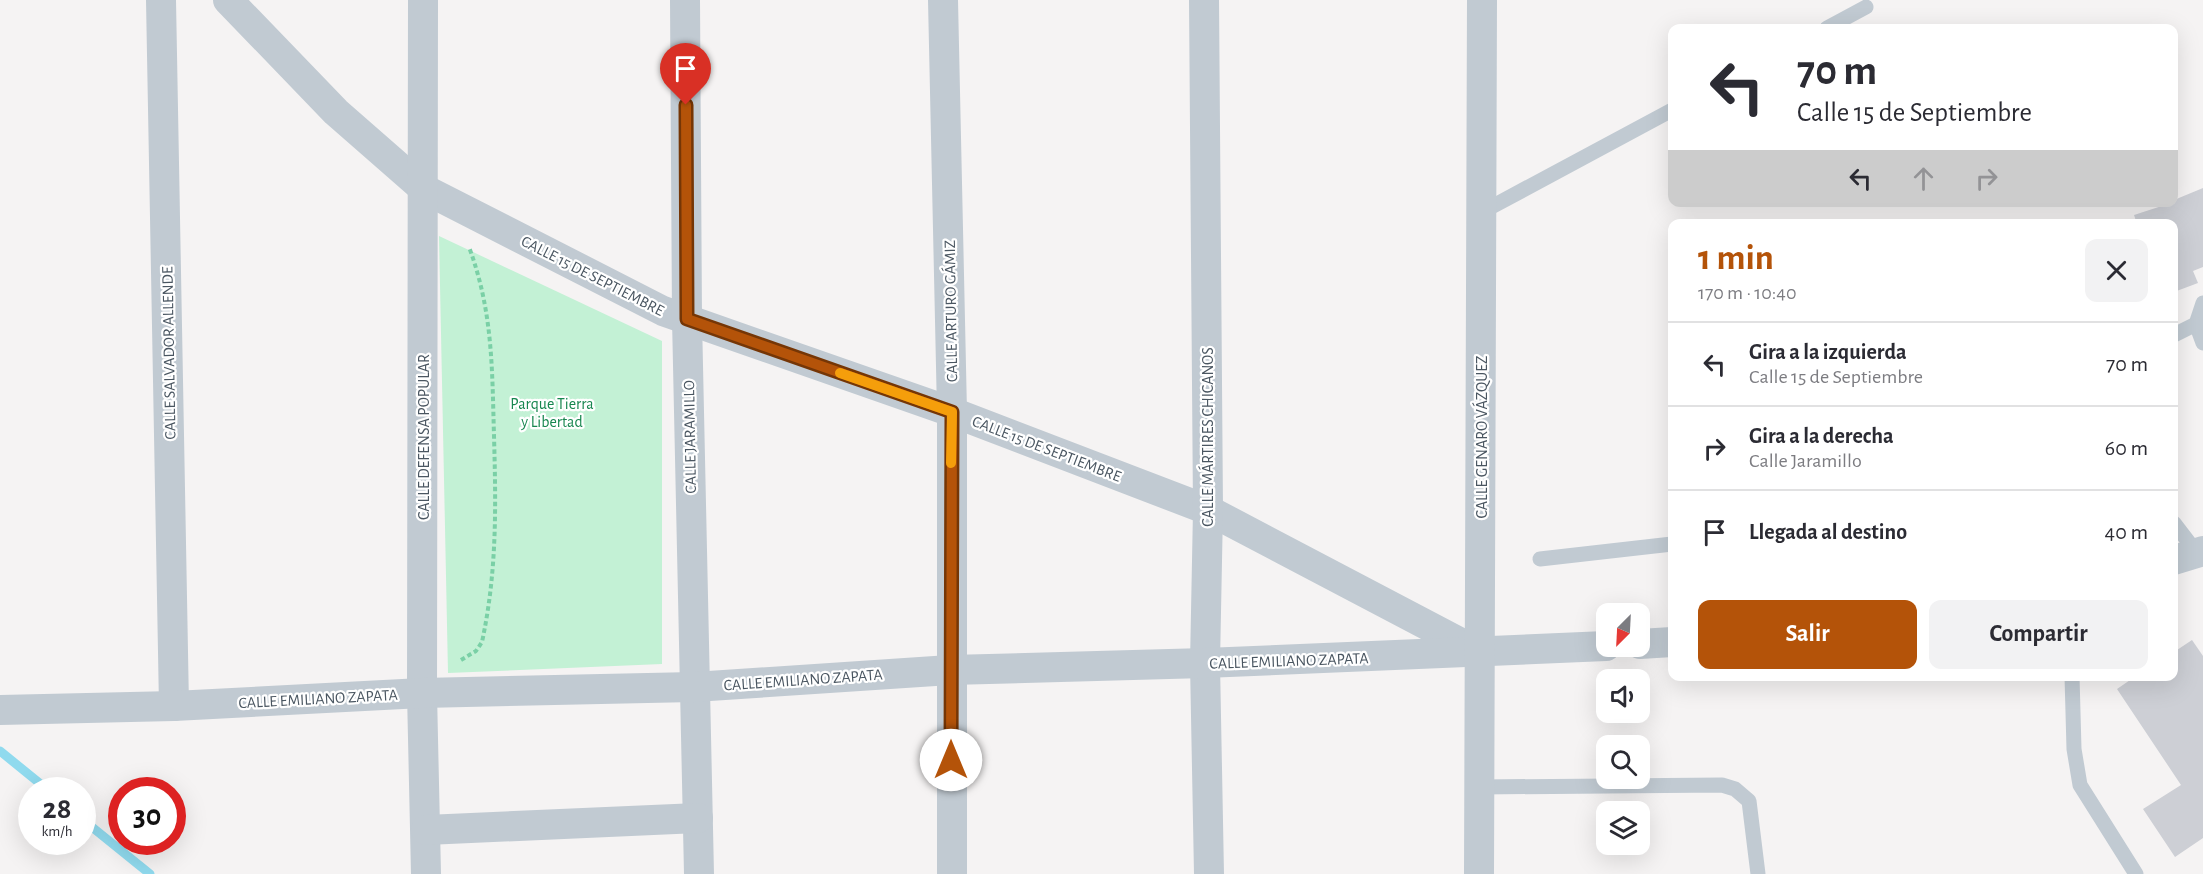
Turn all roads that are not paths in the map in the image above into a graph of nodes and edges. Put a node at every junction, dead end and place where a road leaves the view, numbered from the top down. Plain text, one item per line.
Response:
1 (161, 0) edge
2 (228, 0) edge
3 (423, 0) edge
4 (685, 0) edge
5 (943, 0) edge
6 (1204, 0) edge
7 (1482, 0) edge
8 (1866, 8) dead end
9 (1835, 24) edge
10 (1668, 112) edge
11 (424, 189) junction
12 (1482, 212) junction
13 (2203, 303) edge
14 (687, 319) junction
15 (2196, 324) junction
16 (2178, 333) edge
17 (2203, 343) edge
18 (952, 412) junction
19 (1208, 510) junction
20 (2178, 531) edge
21 (1668, 543) edge
22 (2191, 555) edge
23 (1540, 559) dead end
24 (1668, 642) edge
25 (1650, 643) edge
26 (1596, 647) edge
27 (1480, 653) junction
28 (1205, 663) junction
29 (950, 670) junction
30 (2072, 681) edge
31 (694, 687) junction
32 (422, 693) junction
33 (174, 706) junction
34 (0, 710) edge
35 (1480, 787) junction
36 (698, 818) junction
37 (426, 830) junction
38 (426, 874) edge
39 (699, 874) edge
40 (952, 874) edge
41 (1209, 874) edge
42 (1479, 874) edge
43 (1758, 874) edge
44 (2136, 874) edge

1 - 33 street, CALLE SALVADOR ALLENDE
2 - 11 street, CALLE 15 DE SEPTIEMBRE
3 - 11 street, CALLE DEFENSA POPULAR
4 - 14 street, CALLE JARAMILLO
5 - 18 street, CALLE ARTURO GÁMIZ
6 - 19 street, CALLE MÁRTIRES CHICANOS
7 - 12 street, CALLE GENARO VÁZQUEZ
8 - 9 lane
10 - 12 lane
11 - 14 street, CALLE 15 DE SEPTIEMBRE
11 - 32 street, CALLE DEFENSA POPULAR
12 - 27 street, CALLE GENARO VÁZQUEZ
13 - 15 lane
14 - 18 street, CALLE 15 DE SEPTIEMBRE
14 - 31 street, CALLE JARAMILLO
15 - 16 lane
15 - 17 lane
18 - 19 street, CALLE 15 DE SEPTIEMBRE
18 - 29 street, CALLE ARTURO GÁMIZ
19 - 27 street, CALLE 15 DE SEPTIEMBRE
19 - 28 street, CALLE MÁRTIRES CHICANOS
20 - 22 lane
21 - 23 lane
24 - 25 street
26 - 27 street, CALLE EMILIANO ZAPATA
27 - 28 street, CALLE EMILIANO ZAPATA
27 - 35 street, CALLE GENARO VÁZQUEZ
28 - 29 street, CALLE EMILIANO ZAPATA
28 - 41 street, CALLE MÁRTIRES CHICANOS
29 - 31 street, CALLE EMILIANO ZAPATA
29 - 40 street, CALLE ARTURO GÁMIZ
30 - 44 lane
31 - 32 street, CALLE EMILIANO ZAPATA
31 - 36 street, CALLE JARAMILLO
32 - 33 street, CALLE EMILIANO ZAPATA
32 - 37 street, CALLE DEFENSA POPULAR
33 - 34 street, CALLE EMILIANO ZAPATA
35 - 42 street, CALLE GENARO VÁZQUEZ
35 - 43 lane
36 - 37 street
36 - 39 street, CALLE JARAMILLO
37 - 38 street, CALLE DEFENSA POPULAR

